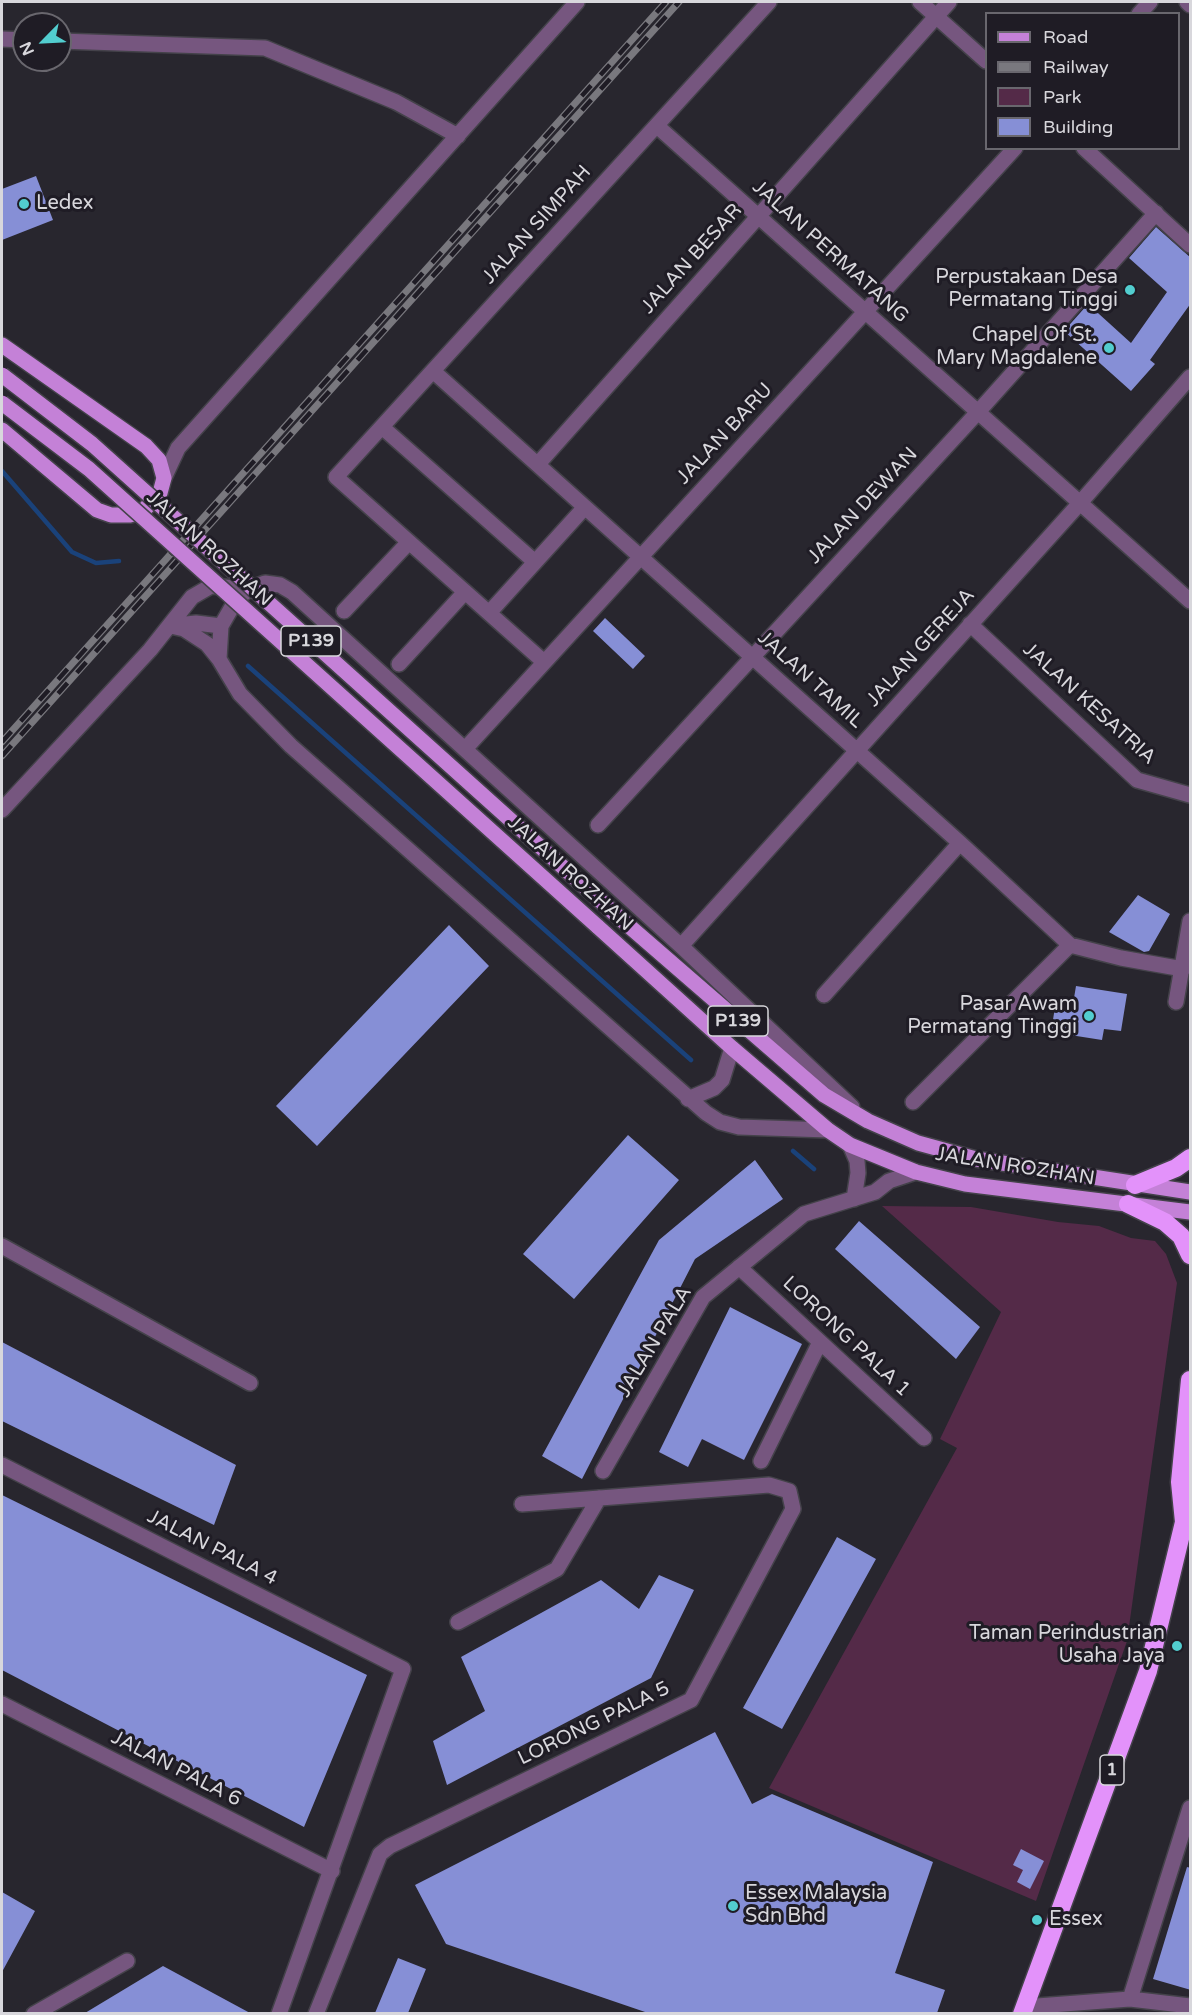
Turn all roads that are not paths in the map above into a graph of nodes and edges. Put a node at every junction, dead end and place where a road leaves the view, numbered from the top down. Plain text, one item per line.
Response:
1 (577, 2) edge
2 (769, 2) edge
3 (920, 2) edge
4 (948, 2) edge
5 (1187, 2) edge
6 (1191, 5) edge
7 (936, 16) junction
8 (72, 41) edge
9 (985, 59) edge
10 (657, 126) junction
11 (458, 136) junction
12 (1013, 150) edge
13 (1086, 150) edge
14 (1156, 213) junction
15 (758, 216) junction
16 (1191, 245) edge
17 (866, 312) junction
18 (2, 345) edge
19 (432, 371) junction
20 (2, 375) edge
21 (1191, 377) edge
22 (2, 403) edge
23 (978, 412) junction
24 (382, 427) junction
25 (2, 430) edge
26 (538, 464) junction
27 (164, 478) junction
28 (1080, 503) junction
29 (585, 507) junction
30 (410, 542) junction
31 (641, 557) junction
32 (535, 562) junction
33 (249, 589) junction
34 (465, 592) junction
35 (1191, 601) edge
36 (344, 611) dead end
37 (489, 614) junction
38 (970, 624) junction
39 (171, 626) junction
40 (221, 626) junction
41 (753, 657) junction
42 (219, 659) junction
43 (544, 662) junction
44 (399, 664) dead end
45 (465, 748) junction
46 (857, 751) junction
47 (1191, 795) edge
48 (2, 810) edge
49 (598, 825) dead end
50 (960, 843) junction
51 (1191, 921) edge
52 (1070, 945) junction
53 (681, 946) junction
54 (1183, 969) junction
55 (824, 995) dead end
56 (1176, 1002) dead end
57 (732, 1048) junction
58 (688, 1099) junction
59 (913, 1102) dead end
60 (868, 1121) junction
61 (828, 1130) junction
62 (850, 1145) junction
63 (1191, 1158) edge
64 (916, 1172) junction
65 (1135, 1185) junction
66 (1191, 1192) edge
67 (854, 1199) junction
68 (1128, 1204) junction
69 (1191, 1212) edge
70 (2, 1246) edge
71 (1191, 1255) edge
72 (739, 1267) junction
73 (820, 1342) junction
74 (1191, 1380) edge
75 (250, 1383) dead end
76 (924, 1438) dead end
77 (762, 1461) dead end
78 (2, 1465) edge
79 (603, 1471) dead end
80 (1185, 1484) edge
81 (599, 1498) junction
82 (522, 1504) dead end
83 (1187, 1516) edge
84 (458, 1622) dead end
85 (2, 1704) edge
86 (1191, 1808) edge
87 (332, 1871) junction
88 (127, 1961) dead end
89 (1130, 1999) junction
90 (1191, 2006) edge
91 (1023, 2010) edge
92 (34, 2013) edge
93 (279, 2013) edge
94 (316, 2013) edge

1 - 11 street
2 - 10 street, JALAN SIMPAH
3 - 7 street
4 - 7 street, JALAN BESAR
5 - 6 street
7 - 9 street
7 - 15 street, JALAN BESAR
8 - 11 street
10 - 15 street, JALAN PERMATANG
10 - 19 street, JALAN SIMPAH
11 - 27 street
12 - 17 street, JALAN BARU
13 - 14 street
14 - 16 street
14 - 23 street, JALAN DEWAN
15 - 17 street, JALAN PERMATANG
15 - 26 street, JALAN BESAR
17 - 23 street, JALAN PERMATANG
17 - 31 street, JALAN BARU
18 - 27 main road
19 - 24 street, JALAN SIMPAH
19 - 26 street, JALAN TAMIL
20 - 60 main road, JALAN ROZHAN / P139, bridge
21 - 28 street, JALAN GEREJA
22 - 57 main road, JALAN ROZHAN / P139, bridge
23 - 28 street, JALAN PERMATANG
23 - 41 street, JALAN DEWAN
24 - 30 street, JALAN SIMPAH
24 - 32 street
25 - 27 main road
26 - 29 street, JALAN TAMIL
28 - 35 street, JALAN PERMATANG
28 - 38 street, JALAN GEREJA
29 - 31 street, JALAN TAMIL
29 - 32 street
30 - 34 street
30 - 36 street
31 - 41 street, JALAN TAMIL
31 - 43 street, JALAN BARU
32 - 37 street
33 - 39 street
33 - 40 street
33 - 45 street
34 - 37 street
34 - 44 street
37 - 43 street
38 - 46 street, JALAN GEREJA
38 - 47 street, JALAN KESATRIA
39 - 40 street
39 - 42 street
39 - 48 street
40 - 42 street
41 - 46 street, JALAN TAMIL
41 - 49 street, JALAN DEWAN
42 - 58 street
43 - 45 street, JALAN BARU
45 - 53 street
46 - 50 street, JALAN TAMIL
46 - 53 street, JALAN GEREJA
50 - 52 street, JALAN TAMIL
50 - 55 street
51 - 54 street
52 - 54 street, JALAN TAMIL
52 - 59 street
53 - 60 street
54 - 56 street
57 - 58 street
57 - 61 main road, JALAN ROZHAN / P139
58 - 61 street
60 - 65 main road, JALAN ROZHAN / P139
61 - 62 main road, JALAN ROZHAN / P139
62 - 64 main road, JALAN ROZHAN / P139
62 - 67 street
63 - 65 highway
64 - 67 street, JALAN PALA
64 - 68 main road, JALAN ROZHAN / P139
65 - 66 main road, JALAN ROZHAN / P139
67 - 72 street, JALAN PALA
68 - 69 main road, JALAN ROZHAN / P139
68 - 71 highway
70 - 75 street
72 - 73 street, LORONG PALA 1
72 - 79 street, JALAN PALA
73 - 76 street, LORONG PALA 1
73 - 77 street
74 - 80 highway, 1
78 - 87 street, JALAN PALA 4
80 - 83 highway, 1
81 - 82 street, LORONG PALA 5
81 - 84 street
81 - 94 street, LORONG PALA 5
83 - 91 highway, 1
85 - 87 street, JALAN PALA 6
86 - 89 street
87 - 93 street
88 - 92 street
89 - 90 street
89 - 91 street

